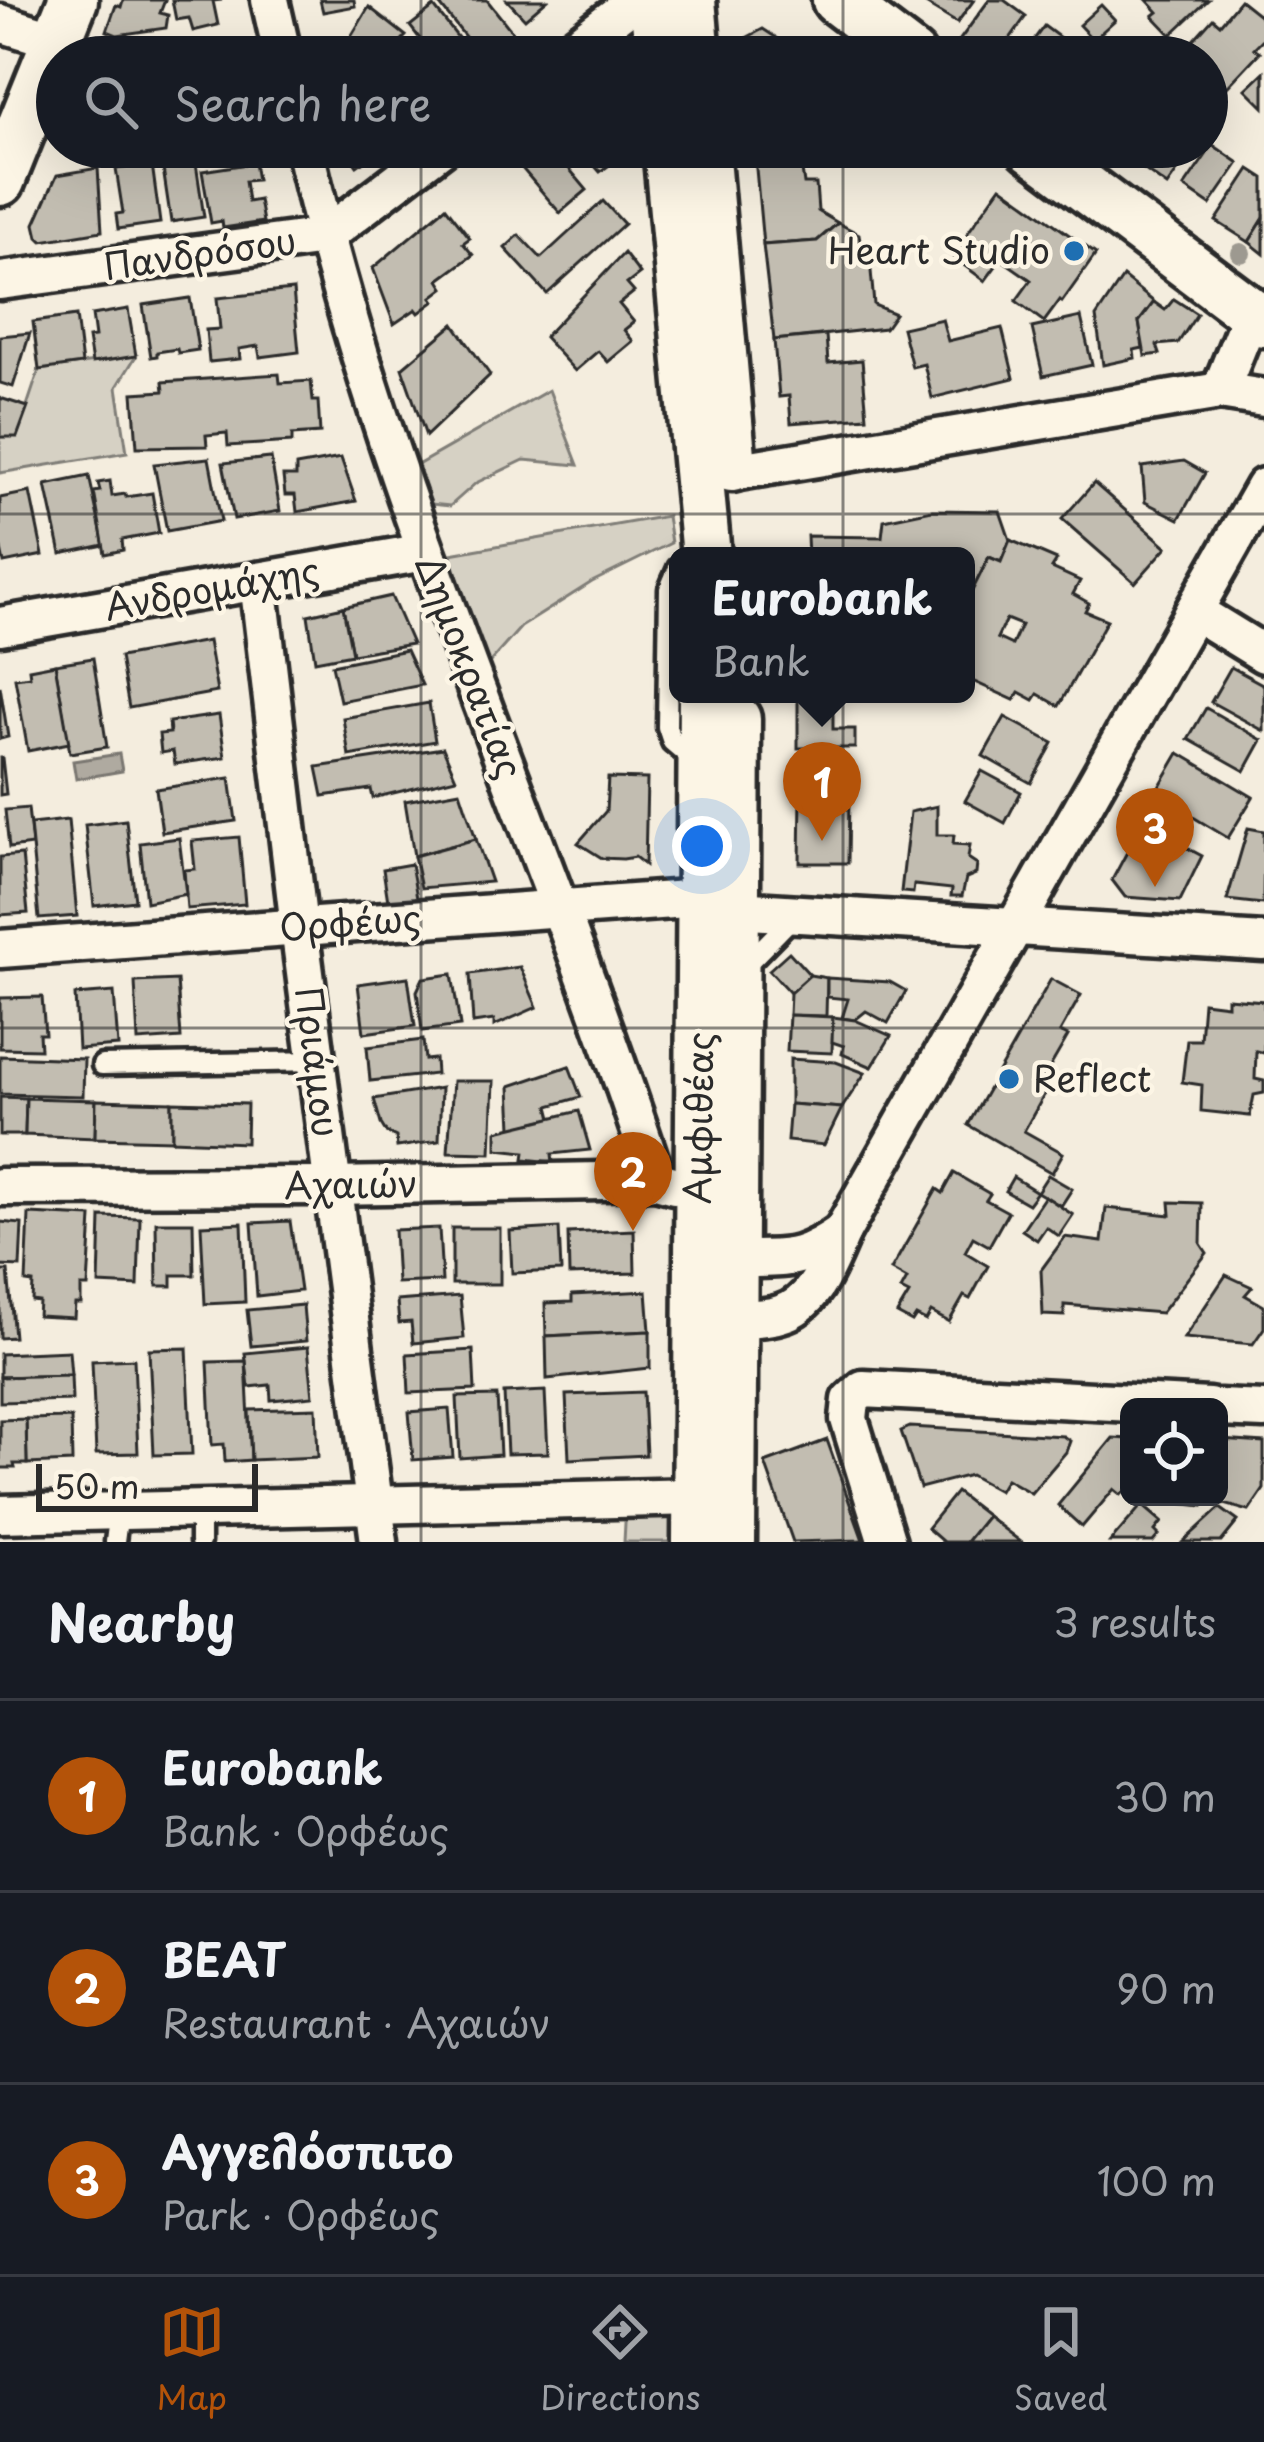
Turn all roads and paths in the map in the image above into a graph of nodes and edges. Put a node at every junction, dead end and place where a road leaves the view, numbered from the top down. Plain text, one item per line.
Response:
1 (270, 0) edge
2 (635, 0) edge
3 (654, 0) edge
4 (691, 0) edge
5 (849, 4) edge
6 (64, 20) edge
7 (0, 23) edge
8 (278, 36) edge
9 (588, 36) edge
10 (658, 36) edge
11 (694, 36) edge
12 (887, 36) edge
13 (36, 90) edge
14 (309, 168) edge
15 (414, 168) edge
16 (670, 168) edge
17 (706, 168) edge
18 (1058, 168) edge
19 (0, 181) edge
20 (324, 237) junction
21 (0, 281) edge
22 (1258, 318) edge
23 (1220, 391) junction
24 (1264, 398) edge
25 (733, 472) junction
26 (1264, 487) edge
27 (702, 547) edge
28 (706, 547) edge
29 (425, 552) junction
30 (258, 581) junction
31 (669, 589) edge
32 (1194, 611) junction
33 (0, 626) edge
34 (1264, 654) edge
35 (704, 703) edge
36 (735, 703) edge
37 (702, 768) junction
38 (717, 904) junction
39 (560, 908) junction
40 (796, 914) junction
41 (1015, 926) junction
42 (299, 927) junction
43 (1264, 942) edge
44 (0, 949) edge
45 (734, 976) junction
46 (317, 1061) junction
47 (102, 1065) dead end
48 (333, 1186) junction
49 (0, 1187) edge
50 (677, 1190) junction
51 (842, 1232) junction
52 (733, 1260) junction
53 (715, 1311) junction
54 (1120, 1402) edge
55 (1228, 1408) edge
56 (1264, 1410) edge
57 (374, 1505) junction
58 (0, 1514) edge
59 (697, 1520) edge
60 (200, 1526) edge
61 (117, 1527) edge
62 (380, 1542) edge
63 (731, 1542) edge
64 (887, 1542) edge

1 - 8 street
2 - 9 street
3 - 10 main road
4 - 11 main road
5 - 12 main road
6 - 7 street
13 - 19 main road
14 - 20 street, Δημοκρατίας
15 - 20 street, Πανδρόσου
16 - 27 main road
17 - 25 main road
18 - 22 main road
20 - 21 street, Πανδρόσου
20 - 29 street, Δημοκρατίας
22 - 23 street
23 - 24 street
23 - 25 street
25 - 28 main road
26 - 32 street
29 - 30 street, Ανδρομάχης
29 - 39 street, Δημοκρατίας
30 - 33 street, Ανδρομάχης
30 - 42 street, Πριάμου
31 - 37 lane
32 - 34 street
32 - 41 street
35 - 37 main road, Αμφιθέας
36 - 38 main road, Αμφιθέας
37 - 38 main road, Αμφιθέας
38 - 39 street, Ορφέως
38 - 40 street, Ορφέως
38 - 45 main road, Αμφιθέας
38 - 50 main road, Αμφιθέας
39 - 42 street, Ορφέως
39 - 50 street, Δημοκρατίας
40 - 41 street, Ορφέως
40 - 45 lane
41 - 43 street, Ορφέως
41 - 51 street
42 - 44 street, Ορφέως
42 - 46 street, Πριάμου
45 - 52 main road, Αμφιθέας
46 - 47 lane
46 - 48 street, Πριάμου
48 - 49 street, Αχαιών
48 - 50 street, Αχαιών
48 - 57 street, Πριάμου
50 - 53 main road, Αμφιθέας
51 - 52 street
51 - 53 street
52 - 53 main road, Αμφιθέας
53 - 59 main road, Αμφιθέας
53 - 63 main road, Αμφιθέας
54 - 64 street
55 - 56 street
57 - 59 street
57 - 60 street
57 - 62 street, Πριάμου
58 - 61 street
60 - 61 street

